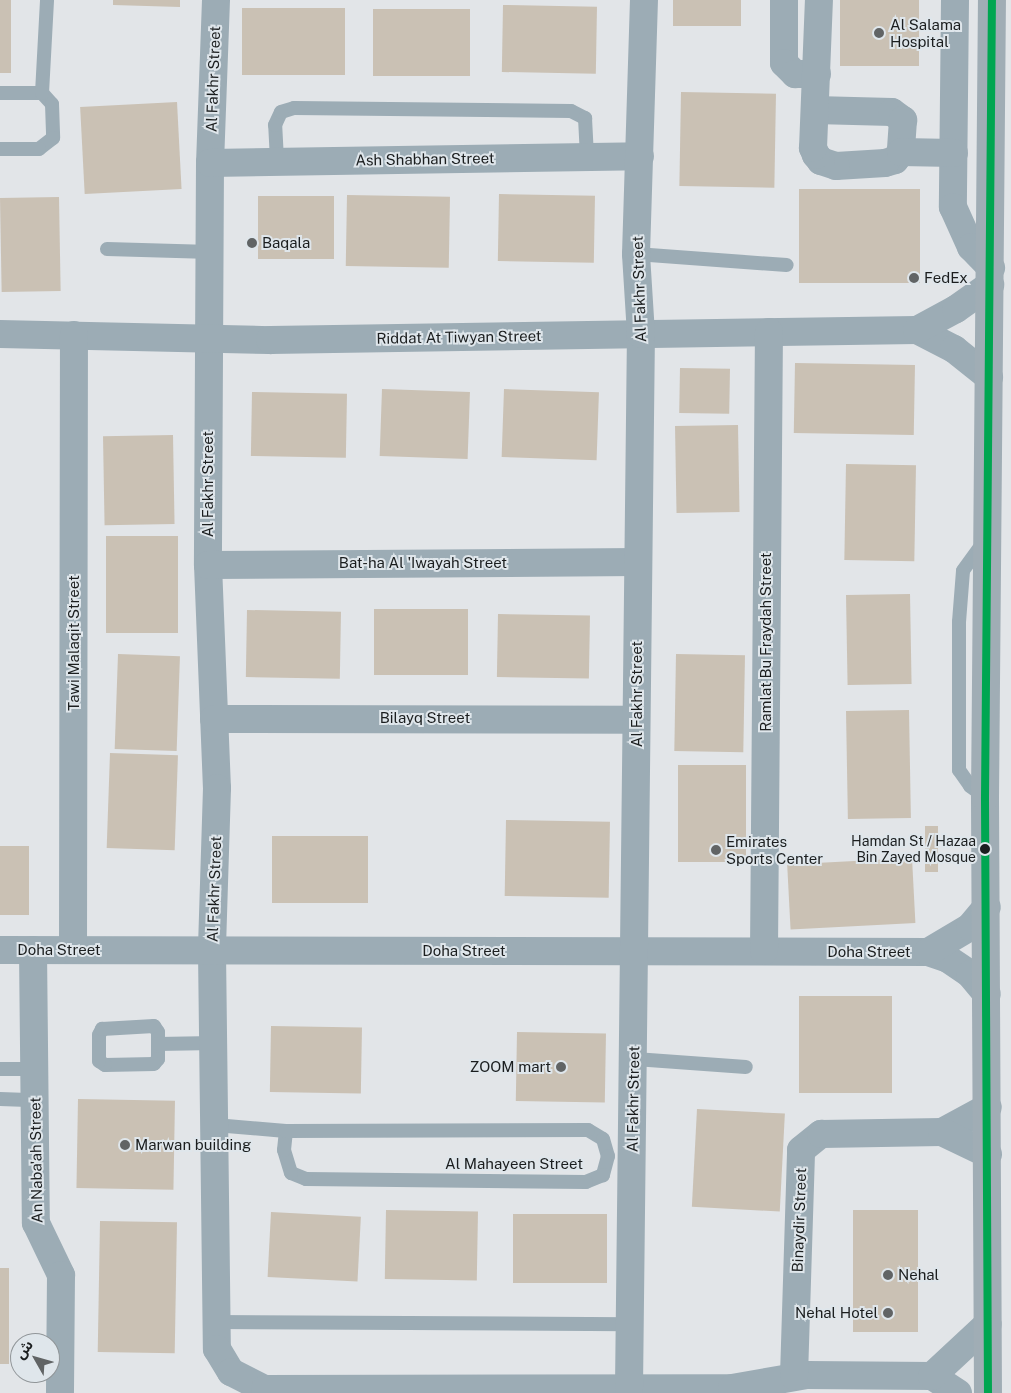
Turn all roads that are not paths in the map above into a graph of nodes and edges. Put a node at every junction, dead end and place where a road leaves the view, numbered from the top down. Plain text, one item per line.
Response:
1 (47, 0) edge
2 (216, 0) edge
3 (644, 0) edge
4 (784, 0) edge
5 (819, 0) edge
6 (955, 0) edge
7 (992, 0) edge
8 (817, 74) junction
9 (0, 93) edge
10 (42, 94) junction
11 (815, 110) junction
12 (0, 149) edge
13 (901, 152) junction
14 (954, 153) junction
15 (640, 156) junction
16 (587, 157) junction
17 (277, 160) junction
18 (210, 163) junction
19 (107, 249) dead end
20 (210, 252) junction
21 (636, 254) junction
22 (787, 265) dead end
23 (991, 277) junction
24 (917, 330) junction
25 (769, 332) junction
26 (0, 334) edge
27 (641, 334) junction
28 (74, 335) junction
29 (208, 338) junction
30 (989, 377) junction
31 (638, 562) junction
32 (208, 565) junction
33 (214, 719) junction
34 (636, 720) junction
35 (987, 907) junction
36 (0, 950) edge
37 (33, 950) junction
38 (73, 950) junction
39 (212, 951) junction
40 (634, 951) junction
41 (764, 952) junction
42 (928, 952) junction
43 (987, 994) junction
44 (214, 1043) junction
45 (158, 1044) junction
46 (635, 1059) junction
47 (746, 1066) dead end
48 (0, 1068) edge
49 (34, 1069) junction
50 (0, 1099) edge
51 (35, 1100) junction
52 (988, 1107) junction
53 (215, 1125) junction
54 (286, 1131) junction
55 (942, 1132) junction
56 (988, 1154) junction
57 (214, 1322) junction
58 (629, 1324) junction
59 (988, 1324) junction
60 (794, 1376) junction
61 (932, 1376) junction
62 (629, 1388) junction
63 (732, 1390) edge
64 (366, 1391) edge
65 (442, 1391) edge
66 (60, 1393) edge
67 (958, 1393) edge
68 (988, 1393) edge

1 - 10 lane
2 - 18 street, Al Fakhr Street
3 - 15 street, Al Fakhr Street
4 - 8 street
5 - 8 street
6 - 14 street
7 - 23 main road
8 - 11 street
9 - 10 lane
10 - 12 lane
11 - 13 street
11 - 13 street
13 - 14 street
14 - 23 street
15 - 16 street, Ash Shabhan Street
15 - 21 street, Al Fakhr Street
16 - 17 street, Ash Shabhan Street
16 - 17 lane
17 - 18 street, Ash Shabhan Street
18 - 20 street, Al Fakhr Street
19 - 20 lane
20 - 29 street, Al Fakhr Street
21 - 22 lane
21 - 27 street, Al Fakhr Street
23 - 24 street, Riddat At Tiwyan Street
23 - 30 main road
24 - 25 street, Riddat At Tiwyan Street
24 - 30 street, Riddat At Tiwyan Street
25 - 27 street, Riddat At Tiwyan Street
25 - 41 street, Ramlat Bu Fraydah Street
26 - 28 street, Riddat At Tiwyan Street
27 - 29 street, Riddat At Tiwyan Street
27 - 31 street, Al Fakhr Street
28 - 29 street, Riddat At Tiwyan Street
28 - 38 street, Tawi Malaqit Street
29 - 32 street, Al Fakhr Street
30 - 35 main road
31 - 32 street, Bat-ha Al 'Iwayah Street
31 - 34 street, Al Fakhr Street
32 - 33 street, Al Fakhr Street
33 - 34 street, Bilayq Street
33 - 39 street, Al Fakhr Street
34 - 40 street, Al Fakhr Street
35 - 42 street, Doha Street
35 - 43 main road
36 - 37 street, Doha Street
37 - 38 street, Doha Street
37 - 49 street, An Naba'ah Street
38 - 39 street, Doha Street
39 - 40 street, Doha Street
39 - 44 street, Al Fakhr Street
40 - 41 street, Doha Street
40 - 46 street, Al Fakhr Street
41 - 42 street, Doha Street
42 - 43 street, Doha Street
43 - 52 main road
44 - 45 lane
44 - 53 street, Al Fakhr Street
45 - 45 lane
46 - 47 lane
46 - 58 street, Al Fakhr Street
48 - 49 lane
49 - 51 street, An Naba'ah Street
50 - 51 lane
51 - 66 street, An Naba'ah Street
52 - 55 street, Binaydir Street
52 - 56 main road
53 - 54 lane, Al Mahayeen Street
53 - 57 street, Al Fakhr Street
54 - 54 lane, Al Mahayeen Street
55 - 56 street, Binaydir Street
55 - 60 street, Binaydir Street
56 - 59 main road
57 - 58 lane
57 - 64 street, Al Fakhr Street
58 - 62 street, Al Fakhr Street
59 - 61 street
59 - 68 main road
60 - 61 street, Al Fakhr Street
60 - 63 street, Al Fakhr Street
61 - 67 street
62 - 63 street, Al Fakhr Street
62 - 65 street, Al Fakhr Street
64 - 65 street, Al Fakhr Street

